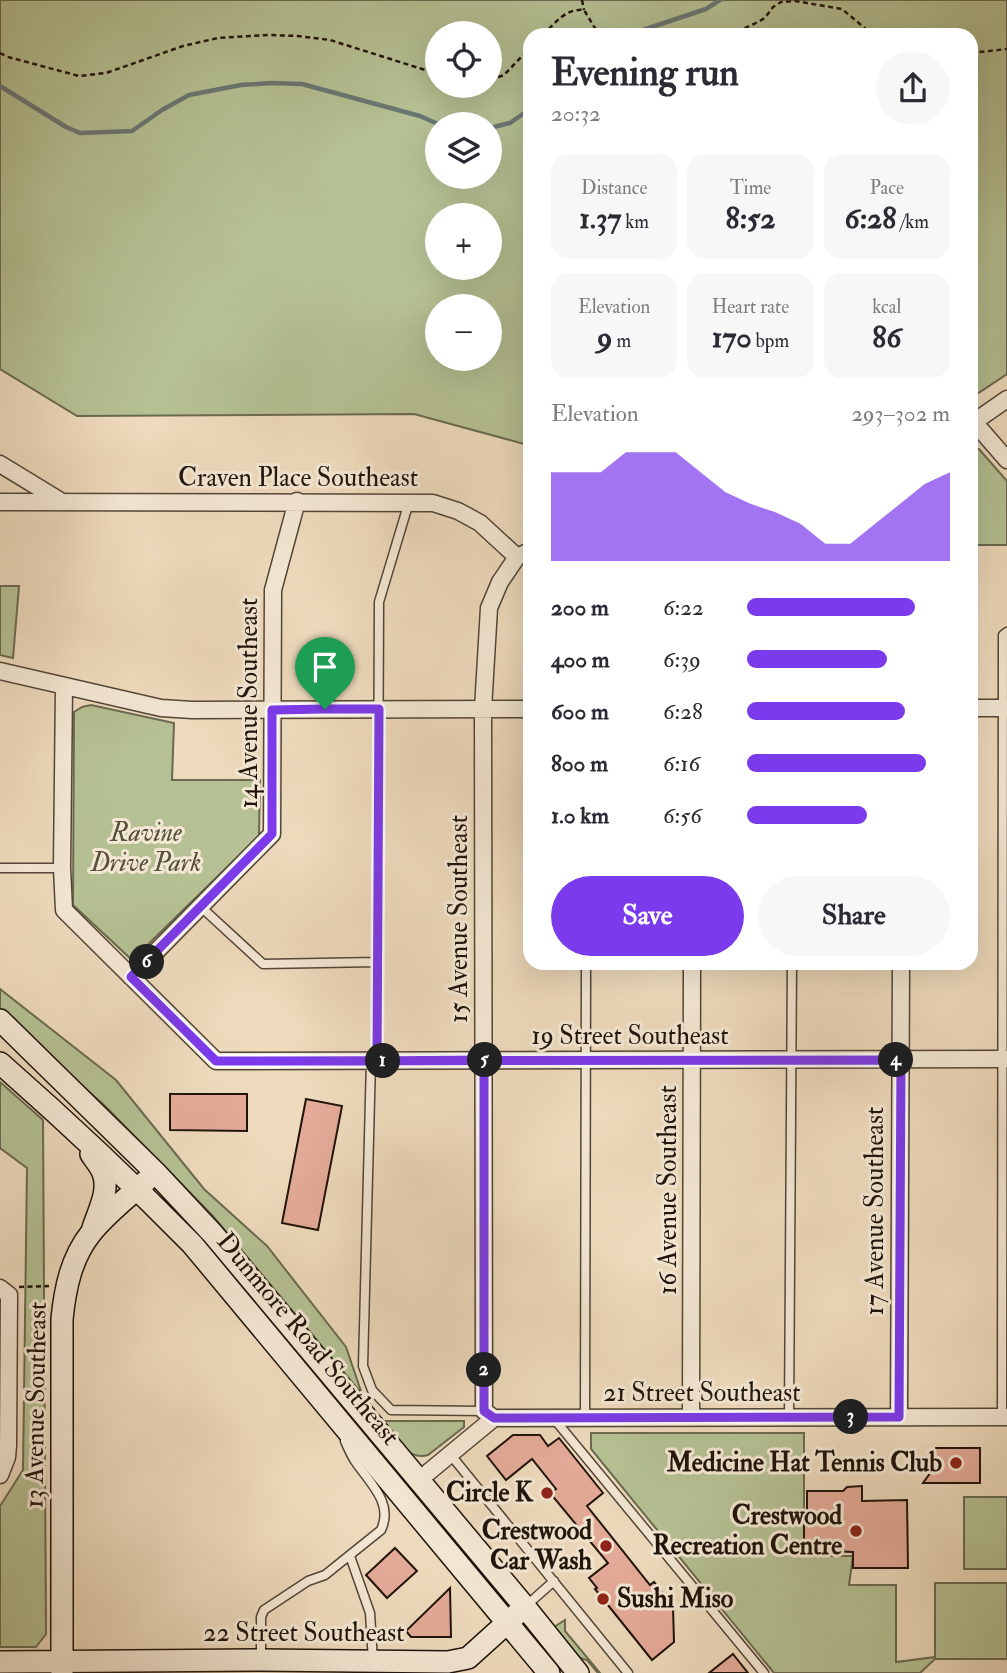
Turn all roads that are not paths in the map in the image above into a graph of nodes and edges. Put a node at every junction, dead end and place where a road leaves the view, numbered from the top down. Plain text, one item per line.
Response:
1 (1007, 399) edge
2 (978, 419) edge
3 (978, 429) edge
4 (1007, 460) edge
5 (0, 464) edge
6 (62, 501) junction
7 (297, 501) junction
8 (0, 502) edge
9 (409, 502) junction
10 (523, 554) edge
11 (1007, 632) edge
12 (0, 671) edge
13 (64, 686) junction
14 (978, 708) edge
15 (1005, 708) edge
16 (379, 709) junction
17 (483, 709) junction
18 (523, 709) edge
19 (272, 710) junction
20 (1005, 811) edge
21 (0, 868) edge
22 (62, 868) junction
23 (201, 907) junction
24 (377, 962) junction
25 (586, 970) edge
26 (692, 970) edge
27 (792, 970) edge
28 (901, 970) edge
29 (131, 977) junction
30 (0, 1020) edge
31 (1005, 1059) edge
32 (484, 1060) junction
33 (585, 1060) junction
34 (693, 1060) junction
35 (792, 1060) junction
36 (901, 1060) junction
37 (374, 1061) junction
38 (0, 1063) edge
39 (72, 1126) junction
40 (155, 1172) junction
41 (137, 1188) junction
42 (91, 1233) junction
43 (0, 1289) edge
44 (326, 1404) junction
45 (489, 1415) junction
46 (691, 1417) junction
47 (789, 1417) junction
48 (899, 1417) junction
49 (1004, 1417) edge
50 (553, 1418) junction
51 (586, 1418) junction
52 (450, 1454) junction
53 (0, 1475) edge
54 (419, 1480) junction
55 (350, 1556) junction
56 (554, 1581) junction
57 (525, 1607) junction
58 (508, 1623) junction
59 (261, 1660) junction
60 (0, 1662) edge
61 (373, 1662) junction
62 (470, 1665) edge
63 (62, 1667) edge
64 (109, 1667) edge
65 (550, 1673) edge
66 (578, 1673) edge
67 (628, 1673) edge
68 (764, 1673) edge

1 - 2 street
3 - 4 street
5 - 6 street
6 - 7 street, Craven Place Southeast
6 - 8 street, Craven Place Southeast
7 - 9 street, Craven Place Southeast
7 - 19 street, 14 Avenue Southeast
9 - 10 street, Craven Place Southeast
9 - 16 lane
10 - 17 street, 15 Avenue Southeast
11 - 15 lane
12 - 13 street
13 - 19 street
13 - 22 street
14 - 15 street
15 - 20 lane
16 - 17 street
16 - 19 street
16 - 24 lane
17 - 18 street
17 - 32 street, 15 Avenue Southeast
19 - 23 street, 14 Avenue Southeast
20 - 31 lane
21 - 22 lane
22 - 29 street, 19 Street Southeast
23 - 24 lane
23 - 29 street, 14 Avenue Southeast
24 - 37 lane
25 - 33 lane
26 - 34 street, 16 Avenue Southeast
27 - 35 lane
28 - 36 street, 17 Avenue Southeast
29 - 37 street, 19 Street Southeast
30 - 40 main road, Dunmore Road Southeast
31 - 36 street, 19 Street Southeast
31 - 49 lane
32 - 33 street, 19 Street Southeast
32 - 37 street, 19 Street Southeast
32 - 45 street, 15 Avenue Southeast
33 - 34 street, 19 Street Southeast
33 - 51 lane
34 - 35 street, 19 Street Southeast
34 - 46 street, 16 Avenue Southeast
35 - 36 street, 19 Street Southeast
35 - 47 lane
36 - 48 street, 17 Avenue Southeast
37 - 45 lane
38 - 39 main road, Dunmore Road Southeast
39 - 41 main road, Dunmore Road Southeast
39 - 42 main road
40 - 41 main road, 13 Avenue Southeast
40 - 54 main road, Dunmore Road Southeast
41 - 42 main road, 13 Avenue Southeast
41 - 44 main road, Dunmore Road Southeast
42 - 63 main road, 13 Avenue Southeast
43 - 53 street
44 - 55 lane
44 - 58 main road, Dunmore Road Southeast
45 - 50 street, 21 Street Southeast
45 - 52 street
46 - 47 street, 21 Street Southeast
46 - 51 street, 21 Street Southeast
47 - 48 street, 21 Street Southeast
48 - 49 street, 21 Street Southeast
50 - 51 street, 21 Street Southeast
50 - 68 lane
52 - 54 street
52 - 56 lane
54 - 57 main road, Dunmore Road Southeast
55 - 59 lane
55 - 61 lane
56 - 57 lane
56 - 67 lane
57 - 58 main road, 22 Street Southeast
57 - 66 main road, Dunmore Road Southeast
58 - 62 main road, 22 Street Southeast
58 - 65 main road, Dunmore Road Southeast
59 - 61 main road, 22 Street Southeast
59 - 64 main road, 22 Street Southeast
60 - 63 main road, 22 Street Southeast
61 - 62 main road, 22 Street Southeast
63 - 64 main road, 22 Street Southeast

